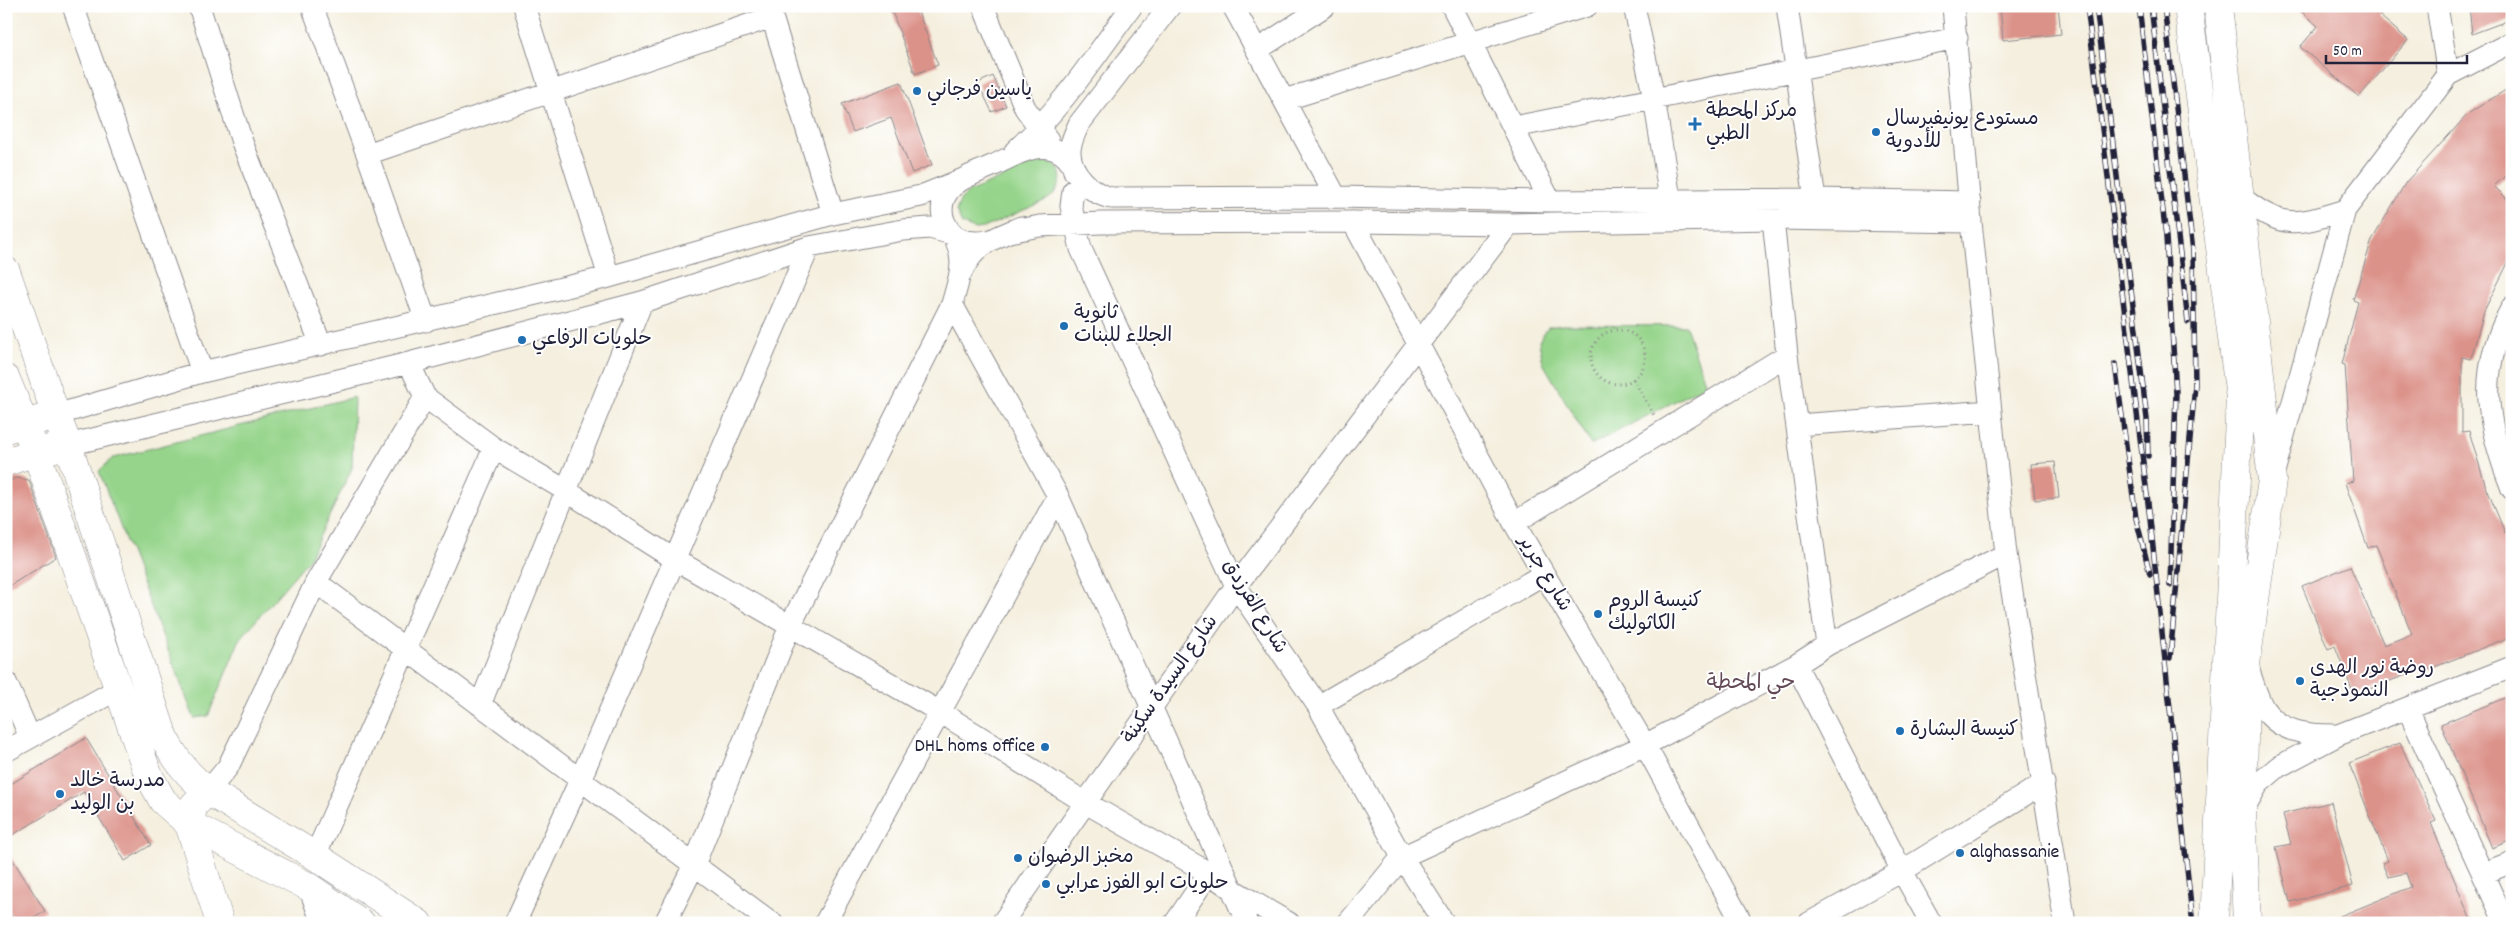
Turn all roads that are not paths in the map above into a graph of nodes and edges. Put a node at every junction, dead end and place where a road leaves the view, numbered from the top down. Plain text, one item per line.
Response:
1 (73, 6) edge
2 (199, 6) edge
3 (312, 6) edge
4 (524, 6) edge
5 (983, 6) edge
6 (1132, 6) edge
7 (1170, 6) edge
8 (1233, 6) edge
9 (1325, 6) edge
10 (1452, 6) edge
11 (1587, 6) edge
12 (1634, 6) edge
13 (1787, 6) edge
14 (1953, 6) edge
15 (2188, 6) edge
16 (2218, 6) edge
17 (2437, 6) edge
18 (770, 12) edge
19 (1957, 38) junction
20 (1471, 42) junction
21 (2512, 42) edge
22 (1257, 50) junction
23 (1796, 71) junction
24 (2448, 76) junction
25 (551, 91) junction
26 (1654, 98) junction
27 (1284, 100) junction
28 (1025, 108) junction
29 (1514, 127) junction
30 (1039, 129) junction
31 (367, 154) junction
32 (1009, 156) junction
33 (1067, 158) junction
34 (961, 180) junction
35 (1073, 190) junction
36 (1336, 197) junction
37 (2242, 198) junction
38 (1670, 199) junction
39 (1815, 199) junction
40 (1550, 202) junction
41 (2345, 210) junction
42 (1970, 212) junction
43 (833, 214) junction
44 (1773, 219) junction
45 (1353, 222) junction
46 (1073, 224) junction
47 (1509, 224) junction
48 (1040, 226) junction
49 (1010, 232) junction
50 (952, 234) junction
51 (988, 242) junction
52 (809, 247) junction
53 (1081, 250) junction
54 (6, 271) edge
55 (960, 275) junction
56 (609, 277) junction
57 (642, 302) junction
58 (952, 304) junction
59 (2512, 307) edge
60 (426, 321) junction
61 (1417, 344) junction
62 (321, 345) junction
63 (1787, 355) junction
64 (409, 363) junction
65 (202, 372) junction
66 (6, 379) edge
67 (425, 397) junction
68 (1991, 411) junction
69 (56, 415) junction
70 (1797, 425) junction
71 (15, 426) edge
72 (68, 445) junction
73 (494, 448) junction
74 (36, 452) junction
75 (6, 462) edge
76 (2272, 480) junction
77 (2512, 489) edge
78 (565, 490) junction
79 (1058, 496) junction
80 (1514, 523) junction
81 (2006, 554) junction
82 (674, 559) junction
83 (1544, 574) junction
84 (316, 582) junction
85 (1236, 586) junction
86 (790, 626) junction
87 (1827, 645) junction
88 (407, 650) junction
89 (2246, 664) junction
90 (1796, 665) junction
91 (2512, 667) edge
92 (6, 682) edge
93 (118, 689) junction
94 (480, 705) junction
95 (1318, 706) junction
96 (1151, 708) junction
97 (2408, 709) junction
98 (940, 712) junction
99 (2338, 735) junction
100 (30, 737) junction
101 (1645, 745) junction
102 (6, 751) edge
103 (580, 780) junction
104 (2044, 783) junction
105 (208, 791) junction
106 (1086, 803) junction
107 (2242, 812) junction
108 (189, 824) junction
109 (316, 856) junction
110 (1402, 857) junction
111 (2512, 862) edge
112 (694, 865) junction
113 (1902, 871) junction
114 (1209, 873) junction
115 (2484, 873) junction
116 (309, 887) junction
117 (1232, 890) junction
118 (220, 923) edge
119 (322, 923) edge
120 (361, 923) edge
121 (418, 923) edge
122 (515, 923) edge
123 (665, 923) edge
124 (772, 923) edge
125 (825, 923) edge
126 (1002, 923) edge
127 (1175, 923) edge
128 (1247, 923) edge
129 (1288, 923) edge
130 (1348, 923) edge
131 (1444, 923) edge
132 (1742, 923) edge
133 (1809, 923) edge
134 (1931, 923) edge
135 (2065, 923) edge
136 (2214, 923) edge
137 (2247, 923) edge
138 (2505, 923) edge

1 - 65 street
2 - 62 street
3 - 31 street
4 - 25 street
5 - 28 street
6 - 30 street
7 - 33 street
8 - 22 street
9 - 22 street
10 - 20 street
11 - 20 street
12 - 26 street
13 - 23 street
14 - 19 street
15 - 136 main road
16 - 37 main road
17 - 24 street
18 - 25 street
18 - 43 street
19 - 23 street
19 - 42 street
20 - 27 street
20 - 29 street
21 - 24 street
22 - 27 street
23 - 26 street
23 - 39 street
24 - 41 street
25 - 31 street
25 - 56 street
26 - 29 street
26 - 38 street
27 - 36 street
28 - 30 street
28 - 32 street
29 - 40 street
30 - 32 street
30 - 33 street
31 - 60 street
32 - 33 street
32 - 34 street
33 - 35 street
33 - 36 street
34 - 43 street
34 - 50 street
35 - 46 street
35 - 49 street
36 - 40 street
37 - 41 street
37 - 76 main road
38 - 39 street
38 - 40 street
39 - 42 street
41 - 76 street
42 - 44 street
42 - 68 street
43 - 56 street
44 - 47 street
44 - 63 street
45 - 46 street
45 - 47 street
45 - 61 street, شارع جرير
46 - 48 street
46 - 53 street
47 - 61 street, شارع السيدة سكينة
48 - 49 street
48 - 53 street
49 - 51 street
50 - 51 street
50 - 52 street
50 - 55 street
51 - 55 street
52 - 57 street
52 - 82 street
53 - 85 street, شارع الفرزدق
54 - 69 main road
55 - 58 street
56 - 60 street
57 - 64 street
57 - 78 street
58 - 79 street
58 - 86 street
59 - 77 street
60 - 62 street
61 - 80 street, شارع جرير
61 - 85 street, شارع السيدة سكينة
62 - 65 street
63 - 70 street
63 - 80 street
64 - 67 street
64 - 72 street
65 - 69 street
66 - 71 main road
67 - 73 street
67 - 84 street
68 - 70 street
68 - 81 street
69 - 71 main road
69 - 72 main road
70 - 87 street
71 - 74 main road
72 - 74 main road
72 - 105 main road
73 - 78 street
73 - 88 street
74 - 75 main road
74 - 93 main road
76 - 89 main road
78 - 82 street
78 - 94 street
79 - 96 street
79 - 98 street
80 - 83 street, شارع جرير
81 - 87 street
81 - 104 street
82 - 86 street
82 - 103 street
83 - 95 street
83 - 101 street, شارع جرير
84 - 88 street
84 - 105 street
85 - 95 street, شارع الفرزدق
85 - 96 street, شارع السيدة سكينة
86 - 98 street
86 - 112 street
87 - 90 street
88 - 94 street
88 - 109 street
89 - 99 street
89 - 107 main road
90 - 101 street
90 - 113 street
91 - 97 street
92 - 100 street
93 - 100 street
93 - 108 main road
94 - 103 street
95 - 110 street, شارع الفرزدق
96 - 106 street, شارع السيدة سكينة
96 - 117 street
97 - 99 street
97 - 115 street
98 - 106 street
98 - 125 street
99 - 107 street
100 - 102 street
101 - 110 street
101 - 132 street, شارع جرير
103 - 112 street
103 - 122 street
104 - 113 street
104 - 135 street
105 - 108 main road
105 - 109 main road
106 - 114 street
106 - 126 street, شارع السيدة سكينة
107 - 137 main road
108 - 116 main road
108 - 118 main road
109 - 121 main road
110 - 130 street
110 - 131 street, شارع الفرزدق
111 - 115 street
112 - 123 street
112 - 124 street
113 - 133 street
113 - 134 street
114 - 117 street
114 - 127 street
115 - 138 street
116 - 119 street
116 - 120 main road
117 - 128 street
117 - 129 street

